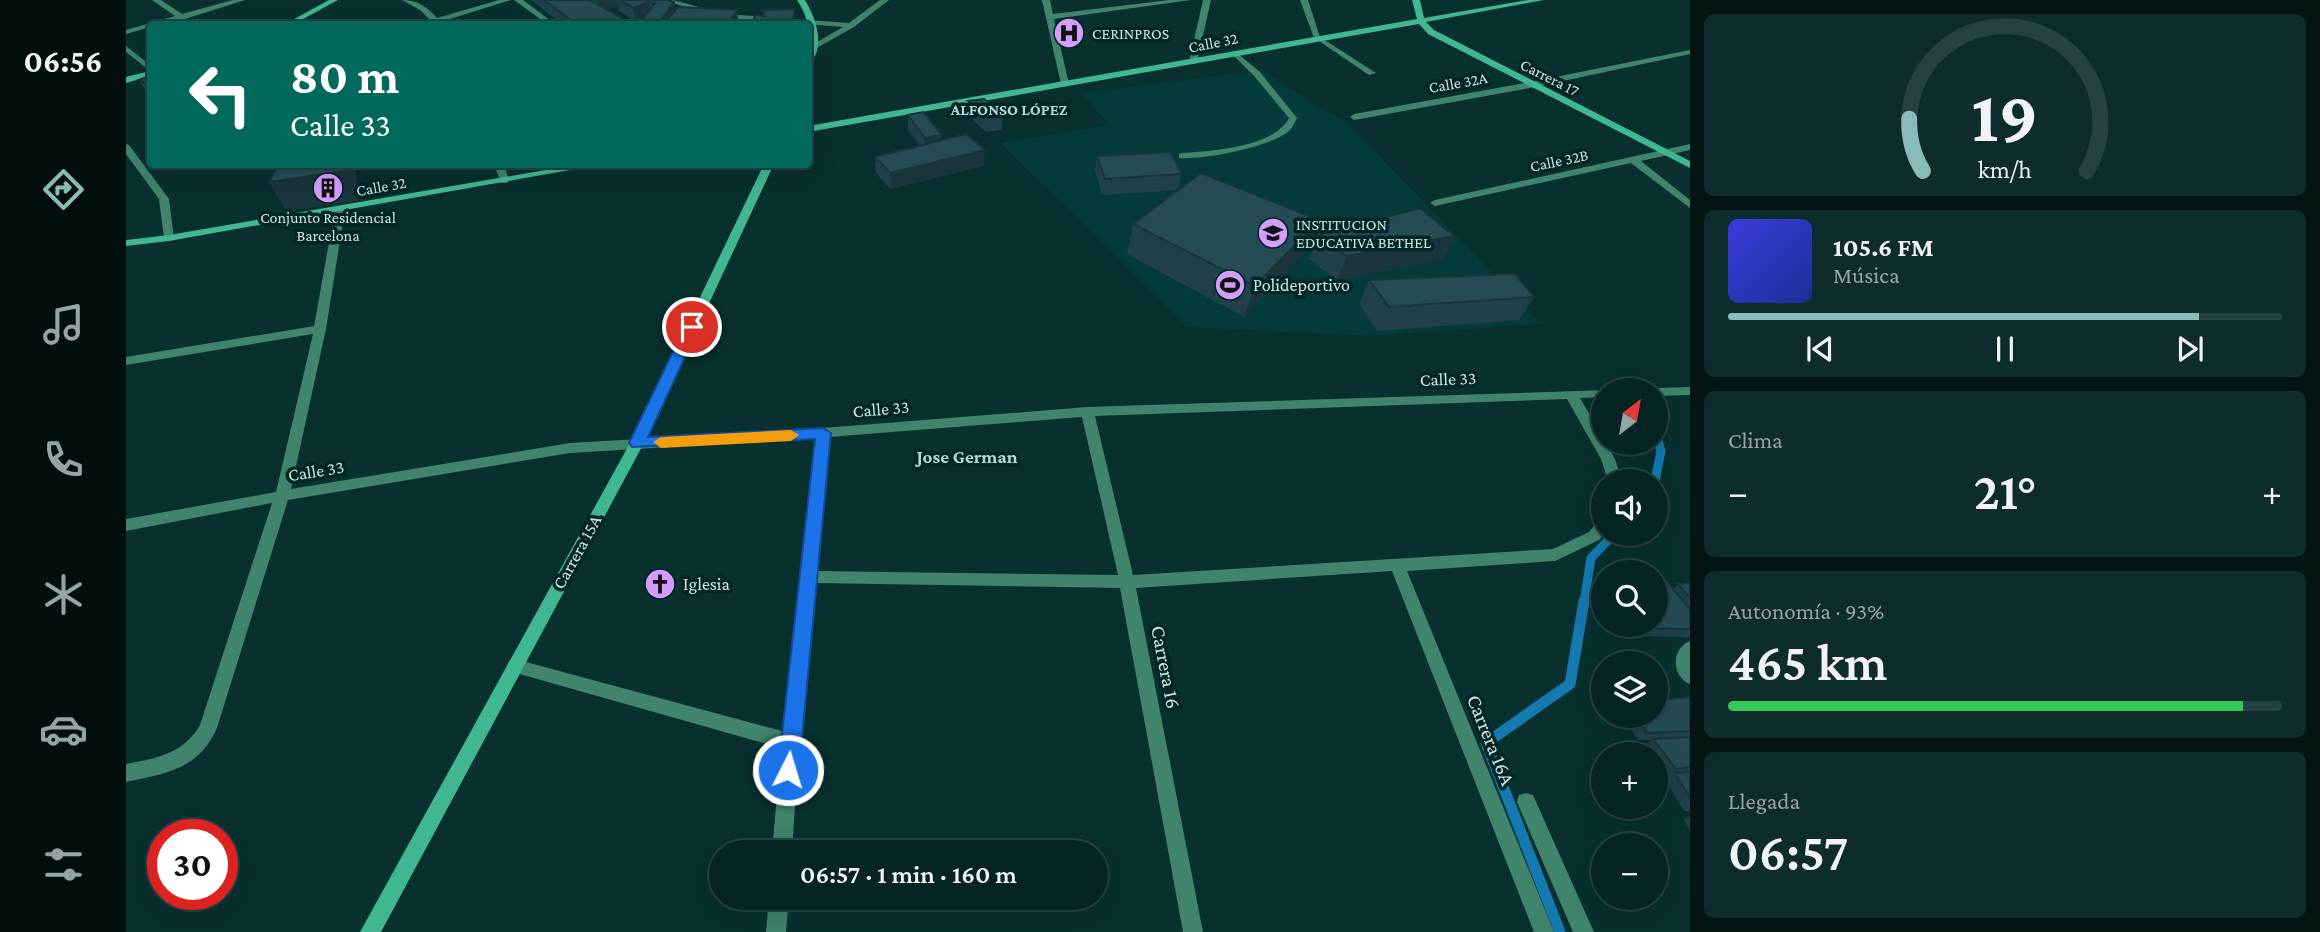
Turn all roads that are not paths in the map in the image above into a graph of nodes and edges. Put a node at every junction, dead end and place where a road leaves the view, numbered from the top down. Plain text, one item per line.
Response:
1 (156, 0) edge
2 (241, 0) edge
3 (334, 0) edge
4 (406, 0) edge
5 (506, 0) edge
6 (518, 0) edge
7 (666, 0) edge
8 (802, 0) edge
9 (885, 0) edge
10 (1046, 0) edge
11 (1187, 0) edge
12 (1207, 0) edge
13 (1304, 0) edge
14 (1416, 0) edge
15 (1540, 0) edge
16 (182, 17) junction
17 (1049, 17) junction
18 (166, 21) edge
19 (295, 21) edge
20 (435, 21) edge
21 (443, 21) edge
22 (547, 21) edge
23 (798, 21) edge
24 (1421, 21) junction
25 (813, 22) junction
26 (147, 26) edge
27 (851, 26) junction
28 (126, 32) edge
29 (1318, 38) junction
30 (815, 47) junction
31 (126, 48) edge
32 (1690, 52) edge
33 (812, 54) edge
34 (1236, 54) junction
35 (1193, 62) junction
36 (147, 66) edge
37 (1372, 73) dead end
38 (147, 75) edge
39 (126, 80) edge
40 (1065, 84) junction
41 (1530, 85) junction
42 (1354, 117) dead end
43 (812, 128) edge
44 (126, 147) edge
45 (1690, 147) edge
46 (1665, 152) junction
47 (1182, 156) dead end
48 (1634, 160) junction
49 (1690, 165) edge
50 (500, 168) edge
51 (577, 168) edge
52 (767, 168) edge
53 (503, 181) junction
54 (1435, 203) dead end
55 (1690, 205) edge
56 (340, 209) junction
57 (169, 238) junction
58 (126, 243) edge
59 (320, 329) junction
60 (126, 361) edge
61 (1690, 391) edge
62 (1668, 392) edge
63 (1591, 393) edge
64 (1571, 394) junction
65 (1087, 412) junction
66 (823, 433) junction
67 (637, 443) junction
68 (1611, 469) edge
69 (282, 496) junction
70 (126, 525) edge
71 (1591, 537) edge
72 (1397, 564) junction
73 (807, 577) junction
74 (1127, 582) junction
75 (1687, 651) edge
76 (515, 666) junction
77 (1690, 676) edge
78 (790, 742) junction
79 (126, 773) edge
80 (1526, 802) dead end
81 (783, 840) edge
82 (778, 910) edge
83 (370, 932) edge
84 (776, 932) edge
85 (1194, 932) edge
86 (1544, 932) edge
87 (1584, 932) edge

1 - 16 street
2 - 16 street
3 - 19 main road
4 - 20 street
5 - 21 street
6 - 22 street
7 - 23 street
8 - 25 main road
9 - 27 street
10 - 17 street
11 - 17 street
12 - 35 street
13 - 29 street
14 - 24 main road
15 - 24 main road, Calle 32
16 - 18 street
17 - 40 street
24 - 29 main road, Calle 32
24 - 41 main road, Carrera 17
25 - 27 street
25 - 30 main road
26 - 28 street
27 - 30 street
29 - 34 main road, Calle 32
29 - 37 lane
30 - 33 main road
31 - 36 street
32 - 41 street, Calle 32A
34 - 35 main road, Calle 32
34 - 47 lane
35 - 40 main road, Calle 32
38 - 39 main road
40 - 43 main road, Calle 32
41 - 42 street, Calle 32A
41 - 46 main road, Carrera 17
44 - 57 street
45 - 46 street, Calle 32B
46 - 48 street, Calle 32B
46 - 49 main road, Carrera 17
48 - 54 street, Calle 32B
48 - 55 street
50 - 53 street
51 - 53 main road, Calle 32
52 - 67 main road, Carrera 15A
53 - 56 main road, Calle 32
56 - 57 main road, Calle 32
56 - 59 street
57 - 58 main road, Calle 32
59 - 60 street
59 - 69 street
61 - 62 street
63 - 64 street, Calle 33
64 - 65 street, Calle 33
64 - 68 street
65 - 66 street, Calle 33
65 - 74 street, Carrera 16
66 - 67 street, Calle 33
66 - 73 street
67 - 69 street, Calle 33
67 - 76 main road, Carrera 15A
69 - 70 street, Calle 33
69 - 79 street
71 - 72 street
72 - 74 street
72 - 86 street, Carrera 16A
73 - 74 street
73 - 78 street
74 - 85 street, Carrera 16
75 - 77 street
76 - 78 street
76 - 83 main road, Carrera 15A
78 - 81 street
80 - 87 street
82 - 84 street

